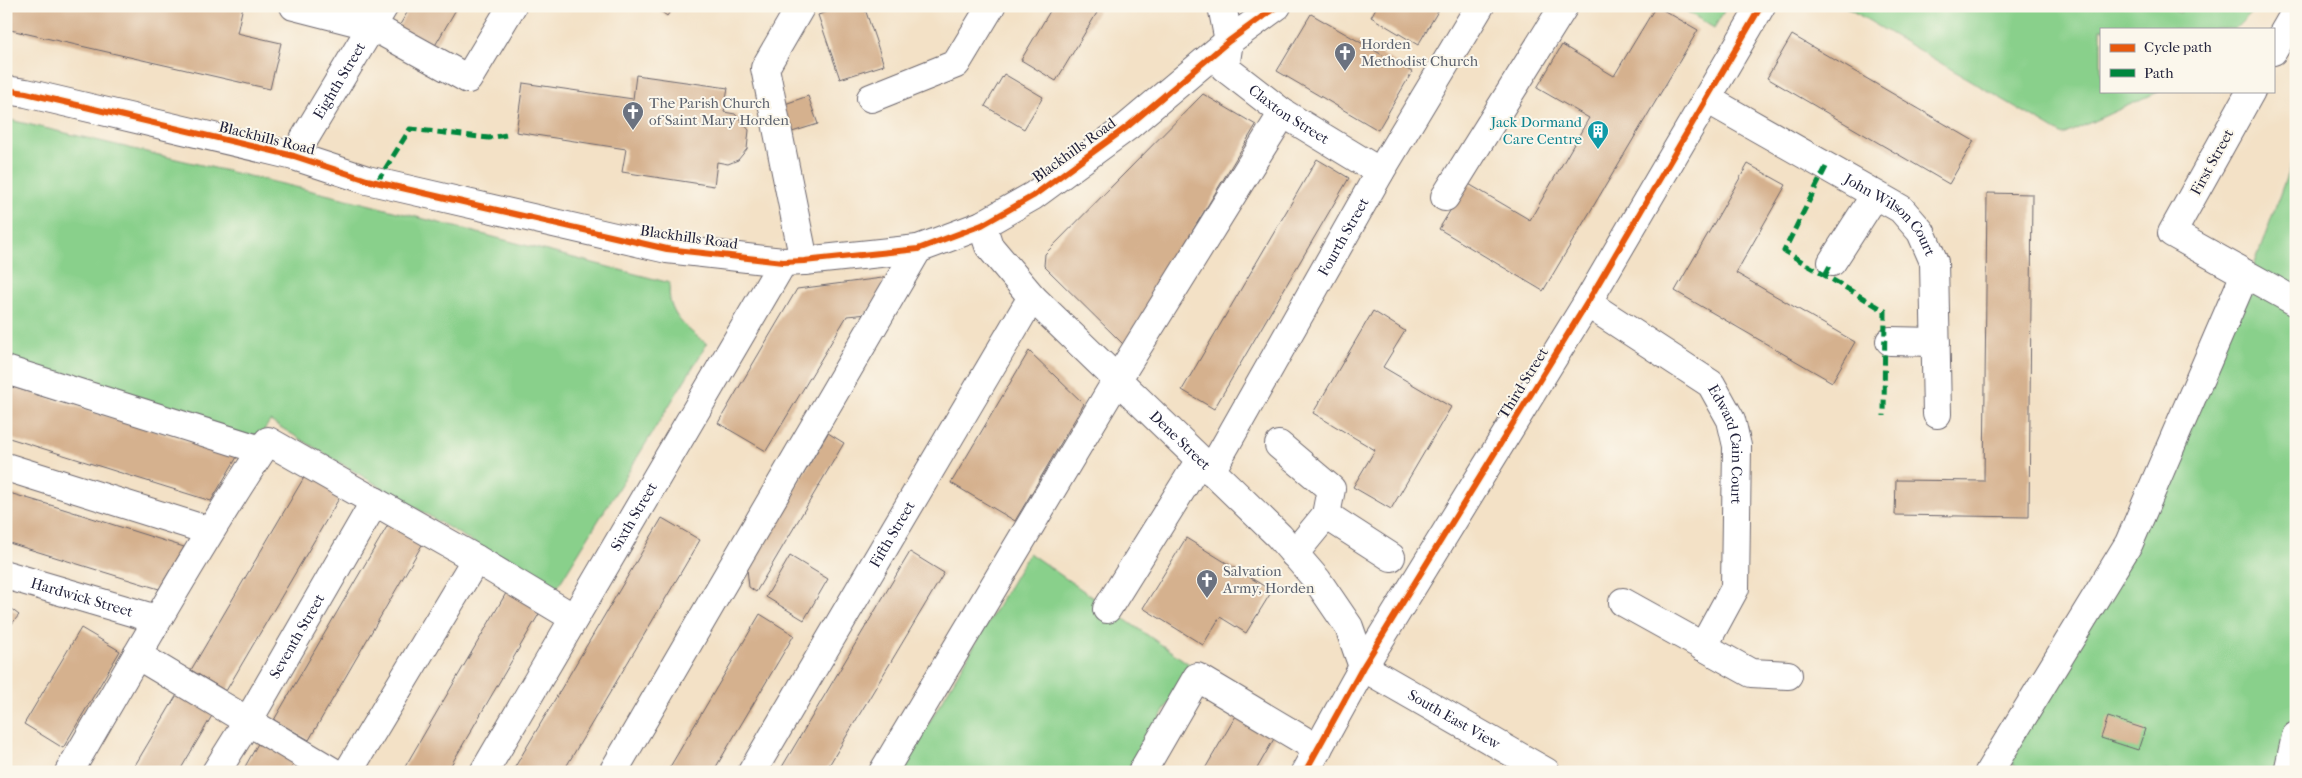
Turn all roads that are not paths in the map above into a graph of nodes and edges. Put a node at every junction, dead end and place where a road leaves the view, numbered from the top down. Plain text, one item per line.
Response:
1 (294, 6) edge
2 (512, 6) edge
3 (801, 6) edge
4 (991, 6) edge
5 (1222, 6) edge
6 (1277, 6) edge
7 (1480, 6) edge
8 (1761, 6) edge
9 (1558, 8) edge
10 (2296, 10) edge
11 (378, 16) edge
12 (1229, 41) junction
13 (2274, 49) edge
14 (6, 90) edge
15 (2250, 92) edge
16 (871, 98) dead end
17 (1707, 99) junction
18 (1282, 113) junction
19 (294, 156) junction
20 (1380, 172) junction
21 (1875, 195) junction
22 (1445, 197) dead end
23 (982, 224) junction
24 (918, 249) junction
25 (794, 261) junction
26 (1832, 262) dead end
27 (2246, 274) junction
28 (1032, 297) junction
29 (1587, 302) junction
30 (2296, 302) edge
31 (1890, 341) dead end
32 (1936, 342) junction
33 (6, 370) edge
34 (1118, 380) junction
35 (1937, 414) dead end
36 (1279, 445) dead end
37 (261, 450) junction
38 (1205, 466) junction
39 (6, 467) edge
40 (375, 501) junction
41 (1326, 515) junction
42 (210, 531) junction
43 (1294, 554) junction
44 (1391, 557) dead end
45 (476, 560) junction
46 (6, 575) edge
47 (1623, 602) dead end
48 (1106, 609) dead end
49 (574, 618) junction
50 (156, 619) junction
51 (1703, 647) junction
52 (137, 655) junction
53 (1363, 667) junction
54 (1788, 675) dead end
55 (248, 721) junction
56 (2296, 736) edge
57 (1311, 761) edge
58 (69, 772) edge
59 (216, 772) edge
60 (333, 772) edge
61 (348, 772) edge
62 (484, 772) edge
63 (613, 772) edge
64 (752, 772) edge
65 (883, 772) edge
66 (1142, 772) edge
67 (1546, 772) edge
68 (1989, 772) edge
69 (2288, 772) edge

1 - 11 street
2 - 11 street
3 - 25 street
4 - 16 street
5 - 12 street
6 - 12 street, Blackhills Road
7 - 20 street, Fourth Street
8 - 17 street, Third Street
9 - 22 street
10 - 13 street
11 - 19 street, Eighth Street
12 - 18 street, Claxton Street
12 - 23 street, Blackhills Road
14 - 19 street, Blackhills Road
15 - 27 street, First Street
17 - 21 street, John Wilson Court
17 - 29 street, Third Street
18 - 20 street, Claxton Street
18 - 34 street
19 - 25 street, Blackhills Road
20 - 38 street, Fourth Street
21 - 26 street
21 - 32 street, John Wilson Court
23 - 24 street, Blackhills Road
23 - 28 street, Dene Street
24 - 25 street, Blackhills Road
24 - 63 street
25 - 49 street, Sixth Street
27 - 30 street
27 - 68 street
28 - 34 street, Dene Street
28 - 64 street, Fifth Street
29 - 51 street, Edward Cain Court
29 - 53 street, Third Street
31 - 32 street
32 - 35 street, John Wilson Court
33 - 37 street
34 - 38 street, Dene Street
34 - 65 street
36 - 41 street
37 - 40 street
37 - 42 street
38 - 43 street, Dene Street
38 - 48 street, Fourth Street
39 - 42 street
40 - 45 street
40 - 55 street, Seventh Street
41 - 43 street
41 - 44 street
42 - 50 street
43 - 53 street, Dene Street
45 - 49 street
45 - 61 street
46 - 50 street, Hardwick Street
47 - 51 street
49 - 62 street, Sixth Street
50 - 52 street
51 - 54 street
52 - 55 street
52 - 58 street
53 - 57 street, Third Street
53 - 67 street, South East View
55 - 59 street, Seventh Street
55 - 60 street
56 - 69 street
57 - 66 street

